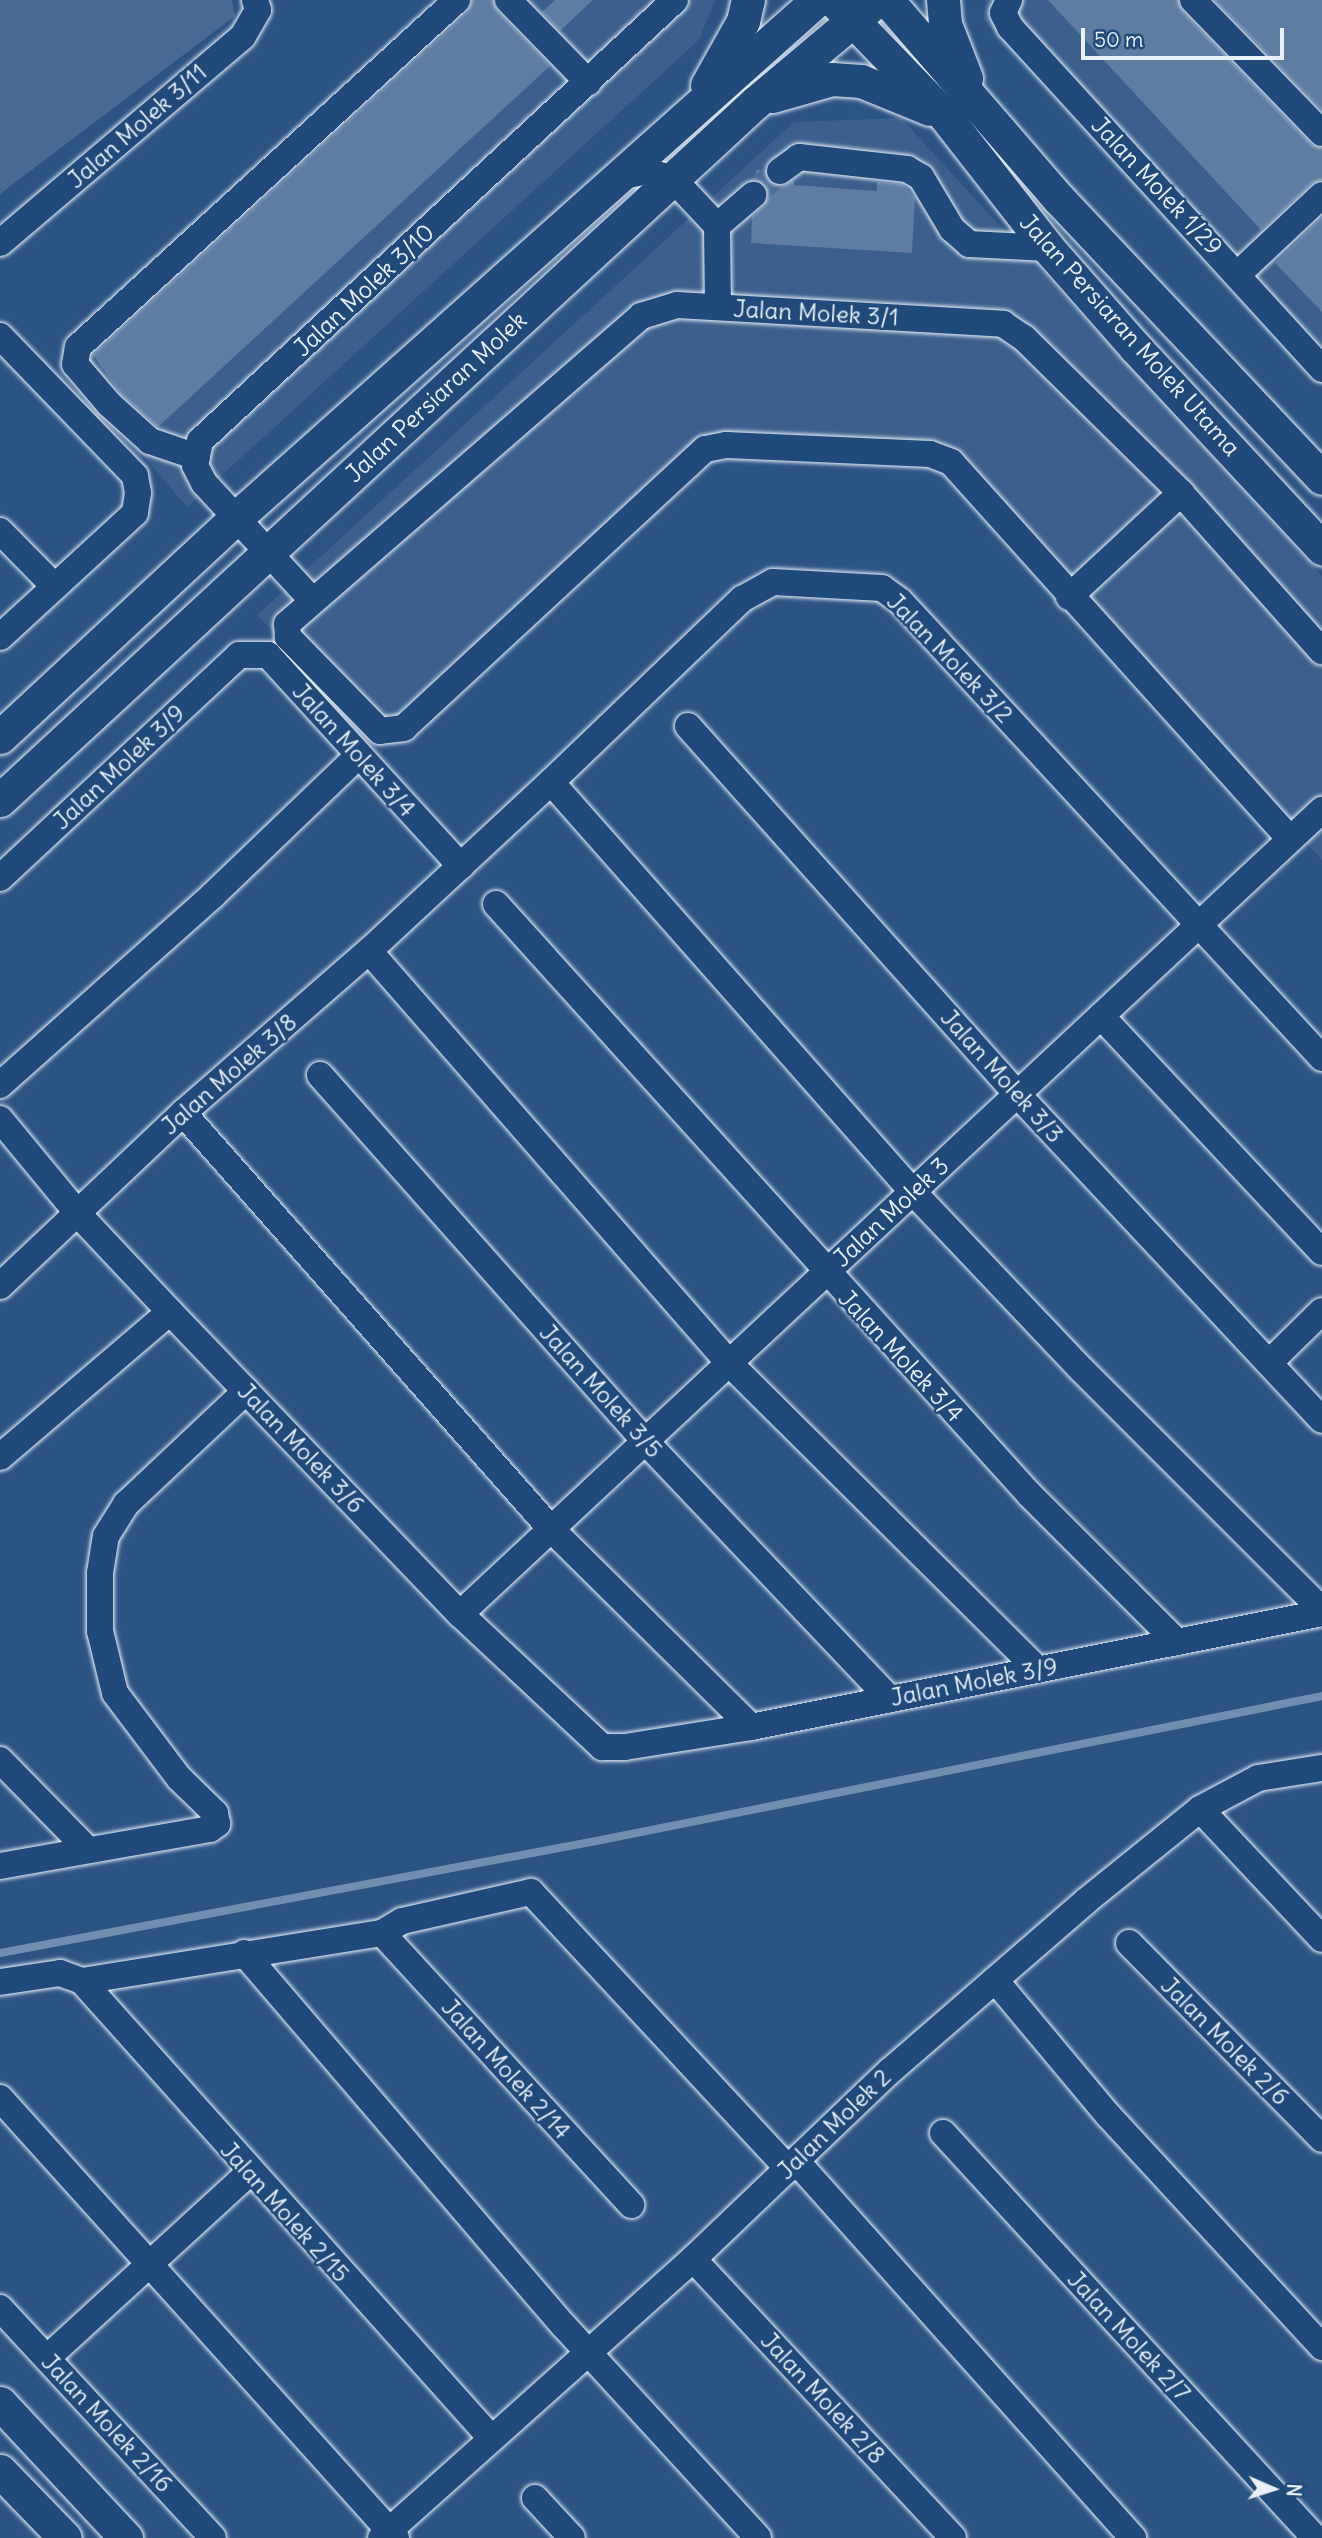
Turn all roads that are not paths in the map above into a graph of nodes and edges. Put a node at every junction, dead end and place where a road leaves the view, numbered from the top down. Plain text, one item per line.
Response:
1 (255, 0) edge
2 (457, 0) edge
3 (508, 0) edge
4 (675, 0) edge
5 (748, 0) edge
6 (817, 0) edge
7 (887, 0) edge
8 (943, 0) edge
9 (1009, 0) edge
10 (1194, 0) edge
11 (855, 7) edge
12 (588, 82) junction
13 (756, 102) junction
14 (977, 102) junction
15 (690, 114) junction
16 (945, 116) junction
17 (1322, 133) edge
18 (780, 172) tunnel mouth
19 (619, 177) junction
20 (673, 178) junction
21 (754, 195) tunnel mouth
22 (1322, 195) edge
23 (717, 226) junction
24 (0, 243) edge
25 (1048, 248) junction
26 (1238, 274) junction
27 (718, 307) junction
28 (0, 336) edge
29 (1322, 369) edge
30 (197, 457) junction
31 (1322, 478) edge
32 (1181, 493) junction
33 (236, 519) junction
34 (0, 531) edge
35 (1322, 548) edge
36 (267, 554) junction
37 (55, 587) junction
38 (1069, 597) junction
39 (312, 600) junction
40 (0, 637) edge
41 (1322, 651) edge
42 (239, 655) joint
43 (688, 726) dead end
44 (0, 737) edge
45 (359, 755) junction
46 (551, 782) junction
47 (0, 800) edge
48 (1310, 828) edge
49 (461, 866) junction
50 (0, 878) edge
51 (496, 904) dead end
52 (1199, 924) junction
53 (369, 951) junction
54 (1101, 1016) junction
55 (1322, 1058) edge
56 (320, 1075) dead end
57 (0, 1085) edge
58 (1017, 1094) junction
59 (183, 1113) junction
60 (0, 1119) edge
61 (913, 1192) junction
62 (79, 1215) junction
63 (1322, 1252) edge
64 (825, 1273) junction
65 (0, 1286) edge
66 (1322, 1311) edge
67 (170, 1312) junction
68 (729, 1363) junction
69 (1269, 1363) junction
70 (246, 1391) junction
71 (1322, 1420) edge
72 (645, 1441) junction
73 (0, 1457) edge
74 (551, 1529) junction
75 (1322, 1611) edge
76 (460, 1614) junction
77 (1177, 1642) junction
78 (1037, 1670) junction
79 (890, 1699) junction
80 (751, 1727) junction
81 (625, 1747) joint
82 (0, 1760) edge
83 (1322, 1768) edge
84 (1200, 1809) junction
85 (88, 1850) junction
86 (0, 1866) edge
87 (382, 1933) junction
88 (1322, 1939) edge
89 (1129, 1943) dead end
90 (244, 1953) junction
91 (995, 1980) junction
92 (82, 1981) junction
93 (0, 1982) edge
94 (0, 2098) edge
95 (943, 2133) dead end
96 (1322, 2139) edge
97 (792, 2165) junction
98 (249, 2173) junction
99 (631, 2205) dead end
100 (693, 2259) junction
101 (150, 2264) junction
102 (0, 2308) edge
103 (1322, 2347) edge
104 (586, 2351) junction
105 (47, 2358) junction
106 (0, 2403) edge
107 (491, 2438) junction
108 (0, 2471) edge
109 (535, 2498) dead end
110 (389, 2536) edge
111 (65, 2538) edge
112 (126, 2538) edge
113 (212, 2538) edge
114 (572, 2538) edge
115 (758, 2538) edge
116 (953, 2538) edge
117 (1133, 2538) edge
118 (1315, 2538) edge

1 - 24 street, Jalan Molek 3/11
2 - 30 street
3 - 12 street
4 - 12 street, Jalan Molek 3/10
5 - 15 main road
6 - 15 main road, Jalan Persiaran Molek
7 - 14 main road, Jalan Persiaran Molek Utama
8 - 14 main road
9 - 26 street, Jalan Molek 1/29
10 - 17 street
11 - 13 main road, Jalan Persiaran Molek
11 - 16 main road, Jalan Persiaran Molek Utama
12 - 30 street, Jalan Molek 3/10
13 - 16 main road
13 - 20 main road, Jalan Persiaran Molek
14 - 31 main road, Jalan Persiaran Molek Utama
15 - 19 main road, Jalan Persiaran Molek
16 - 25 main road, Jalan Persiaran Molek Utama
18 - 25 street
19 - 20 street
19 - 33 main road, Jalan Persiaran Molek
20 - 23 street
20 - 36 main road, Jalan Persiaran Molek
21 - 23 street
22 - 26 street
23 - 27 street
25 - 35 main road, Jalan Persiaran Molek Utama
26 - 29 street, Jalan Molek 1/29
27 - 32 street, Jalan Molek 3/1
27 - 39 street, Jalan Molek 3/1
28 - 37 street
30 - 33 street
32 - 38 street
32 - 41 street, Jalan Molek 3/1
33 - 36 street
33 - 44 main road, Jalan Persiaran Molek
34 - 37 street
36 - 39 street
36 - 47 main road, Jalan Persiaran Molek
37 - 40 street
38 - 39 street, Jalan Molek 3/1
38 - 48 street
42 - 45 street, Jalan Molek 3/4
42 - 50 street, Jalan Molek 3/9
43 - 58 street, Jalan Molek 3/3
45 - 49 street, Jalan Molek 3/4
45 - 57 street
46 - 49 street, Jalan Molek 3/2
46 - 52 street, Jalan Molek 3/2
46 - 61 street
48 - 52 street, Jalan Molek 3
49 - 53 street, Jalan Molek 3/8
51 - 64 street, Jalan Molek 3/4
52 - 54 street, Jalan Molek 3
52 - 55 street, Jalan Molek 3/2
53 - 59 street, Jalan Molek 3/8
53 - 68 street
54 - 58 street, Jalan Molek 3
54 - 63 street
56 - 72 street, Jalan Molek 3/5
58 - 61 street, Jalan Molek 3
58 - 69 street, Jalan Molek 3/3
59 - 62 street, Jalan Molek 3/8
59 - 74 street
60 - 62 street, Jalan Molek 3/6
61 - 64 street, Jalan Molek 3
61 - 75 street
62 - 65 street, Jalan Molek 3/8
62 - 67 street, Jalan Molek 3/6
64 - 68 street, Jalan Molek 3
64 - 77 street, Jalan Molek 3/4
66 - 69 street
67 - 70 street, Jalan Molek 3/6
67 - 73 street
68 - 72 street, Jalan Molek 3
68 - 78 street
69 - 71 street, Jalan Molek 3/3
70 - 76 street, Jalan Molek 3/6
70 - 85 street
72 - 74 street, Jalan Molek 3
72 - 79 street, Jalan Molek 3/5
74 - 76 street, Jalan Molek 3
74 - 80 street
75 - 77 street, Jalan Molek 3/9
76 - 81 street, Jalan Molek 3/6
77 - 78 street, Jalan Molek 3/9
78 - 79 street, Jalan Molek 3/9
79 - 80 street, Jalan Molek 3/9
80 - 81 street, Jalan Molek 3/9
82 - 85 street
83 - 84 street, Jalan Molek 2
84 - 88 street
84 - 91 street, Jalan Molek 2
85 - 86 street
87 - 90 street
87 - 97 street
87 - 99 street, Jalan Molek 2/14
89 - 96 street, Jalan Molek 2/6
90 - 92 street
90 - 104 street
91 - 97 street, Jalan Molek 2
91 - 103 street
92 - 93 street
92 - 98 street, Jalan Molek 2/15
94 - 101 street
95 - 118 street, Jalan Molek 2/7
97 - 100 street, Jalan Molek 2
97 - 117 street
98 - 101 street
98 - 107 street, Jalan Molek 2/15
100 - 104 street, Jalan Molek 2
100 - 116 street, Jalan Molek 2/8
101 - 105 street
101 - 110 street
102 - 105 street, Jalan Molek 2/16
104 - 107 street, Jalan Molek 2
104 - 115 street
105 - 113 street, Jalan Molek 2/16
106 - 112 main road
107 - 110 street, Jalan Molek 2
108 - 111 main road
109 - 114 street

